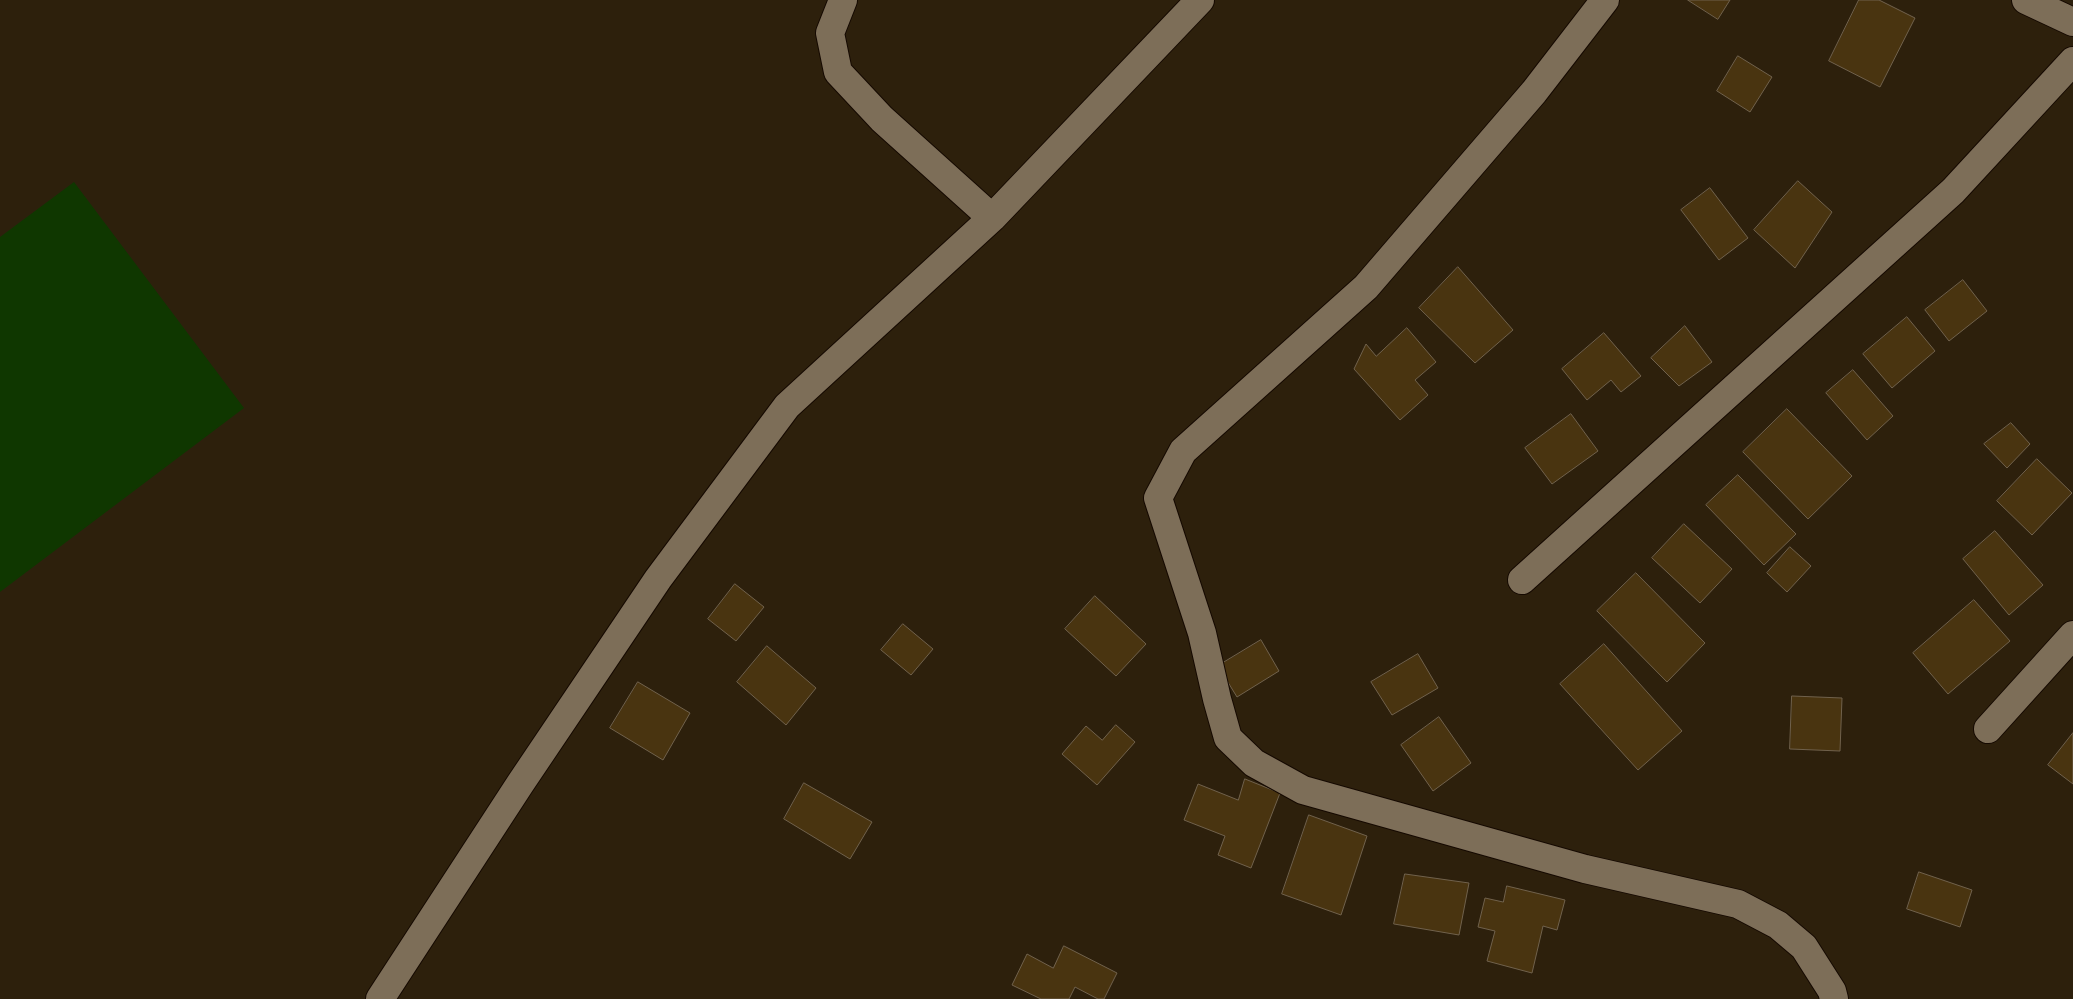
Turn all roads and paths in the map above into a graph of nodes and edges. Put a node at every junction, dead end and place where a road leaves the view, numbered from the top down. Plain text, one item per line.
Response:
1 (843, 0) edge
2 (1200, 0) edge
3 (1605, 0) edge
4 (2026, 0) edge
5 (2073, 22) edge
6 (2073, 62) edge
7 (992, 218) junction
8 (1522, 580) dead end
9 (2073, 635) edge
10 (1988, 729) dead end
11 (380, 999) edge
12 (1834, 999) edge

1 - 7 street
2 - 7 street
3 - 12 street
4 - 5 street
6 - 8 street
7 - 11 street
9 - 10 street

